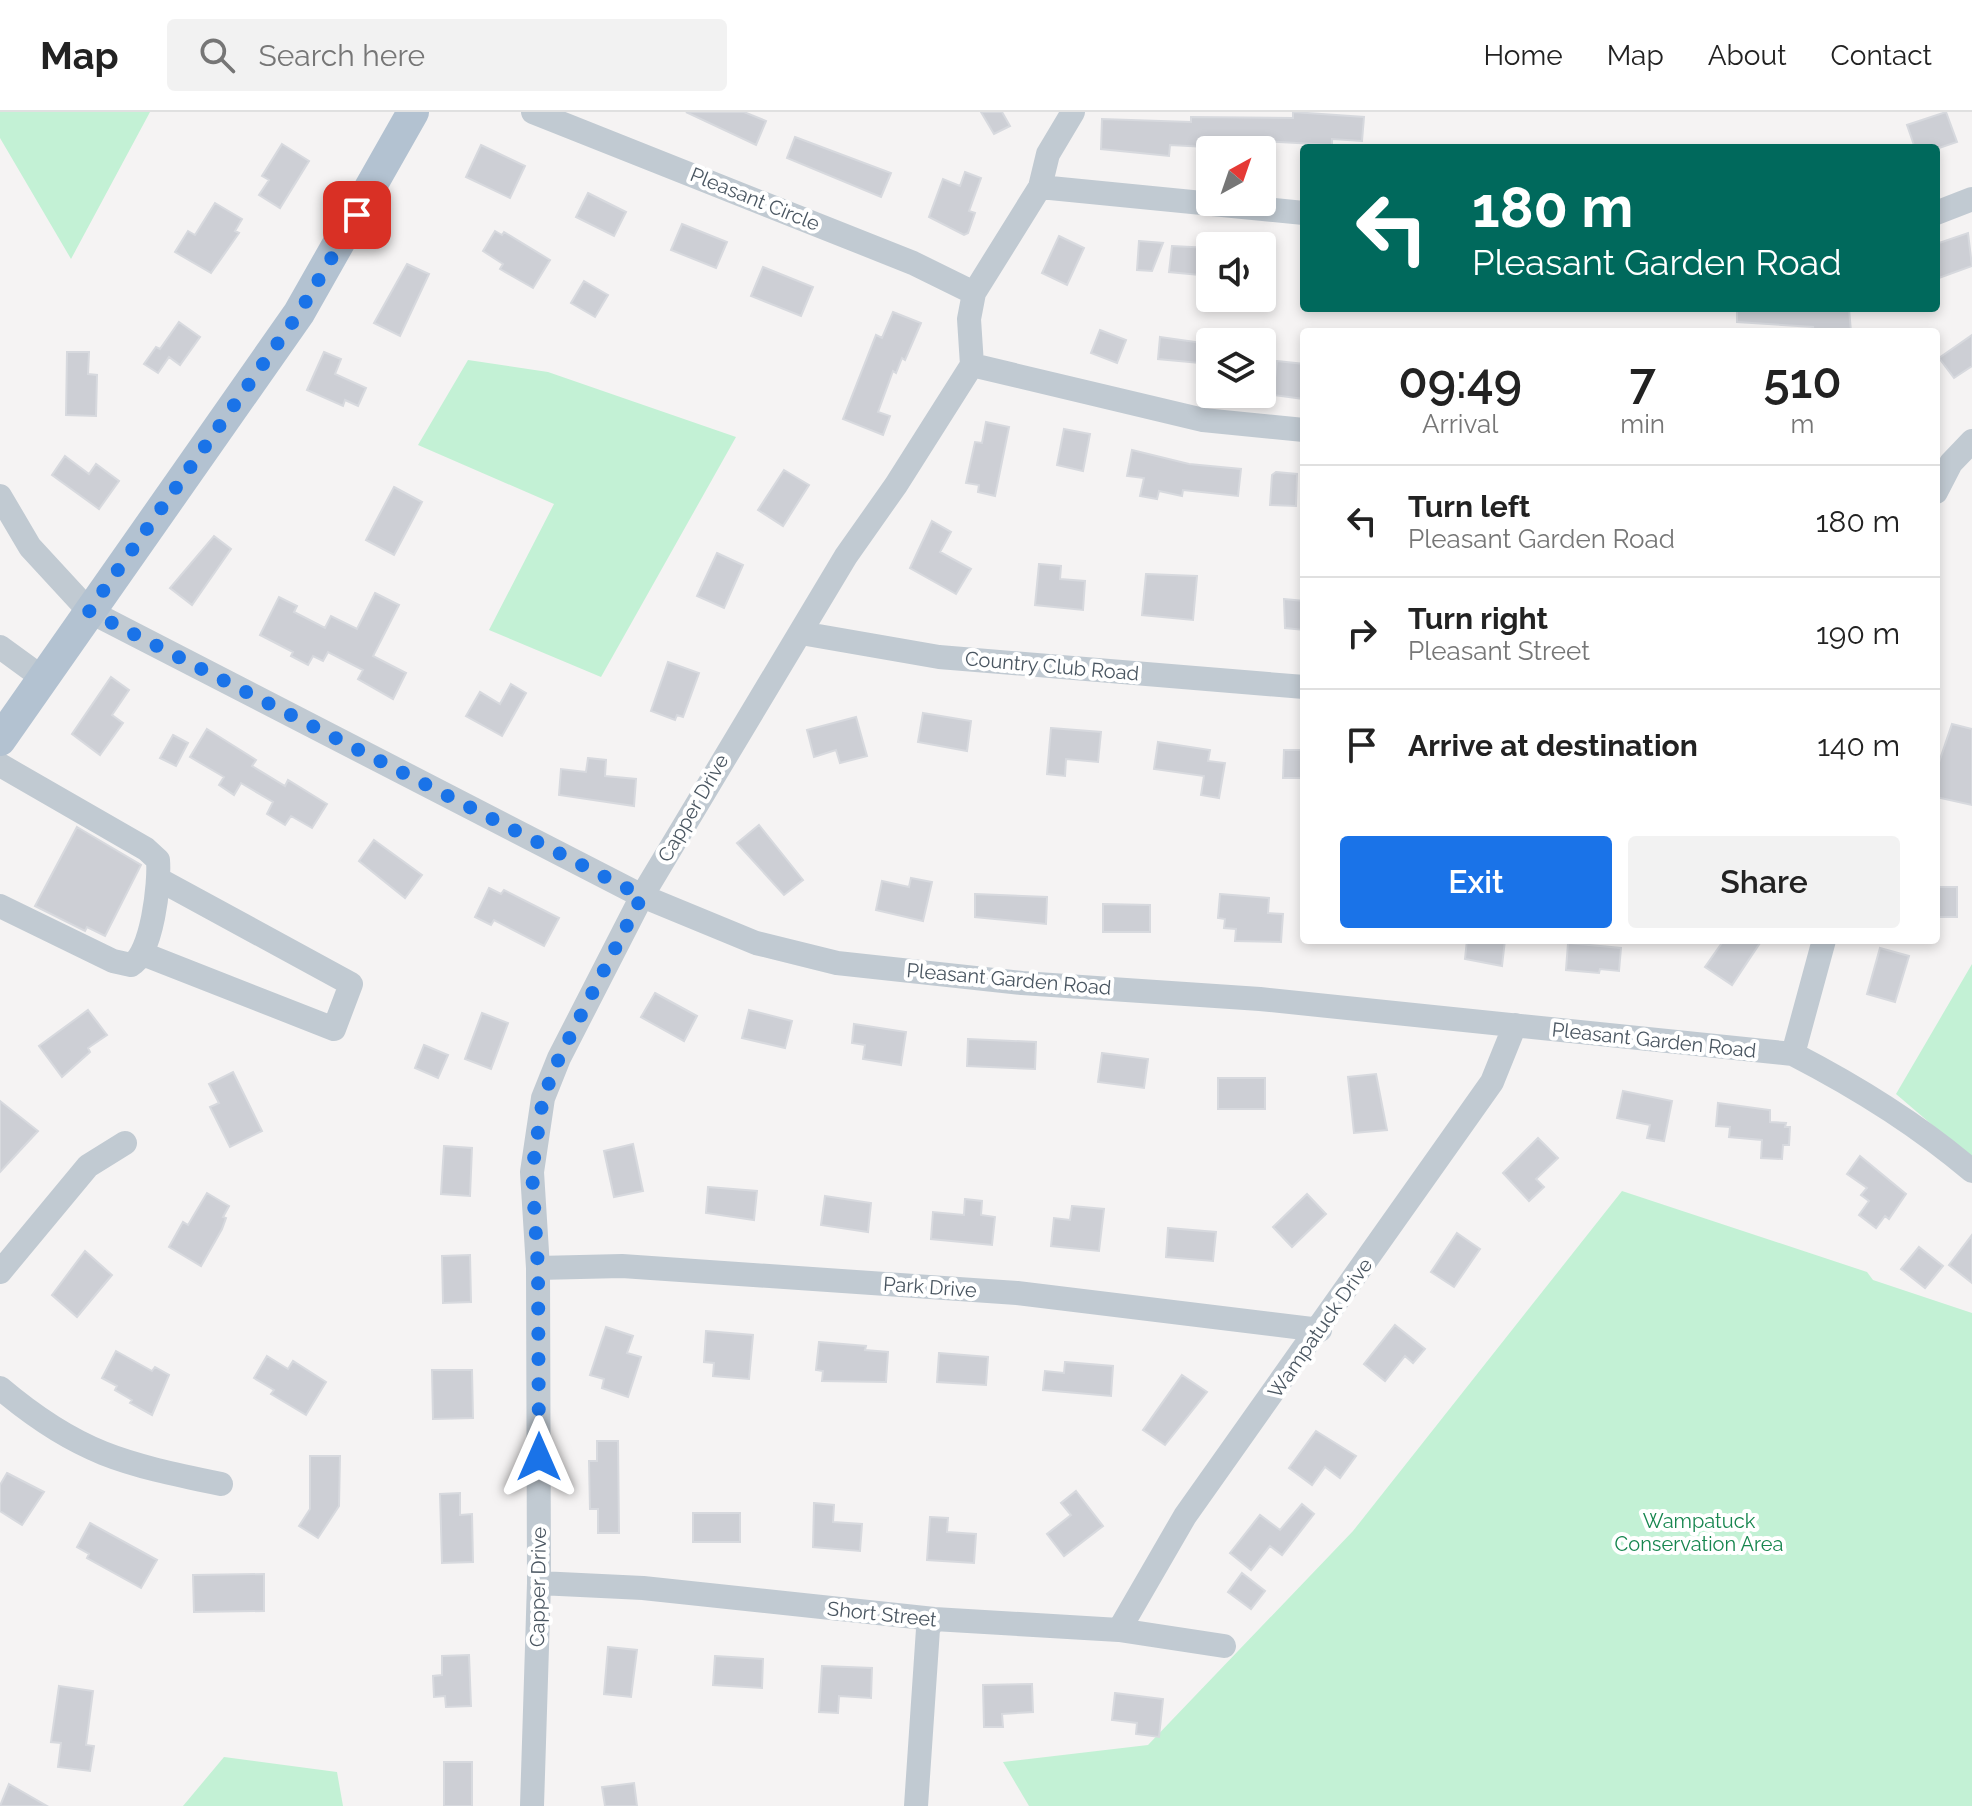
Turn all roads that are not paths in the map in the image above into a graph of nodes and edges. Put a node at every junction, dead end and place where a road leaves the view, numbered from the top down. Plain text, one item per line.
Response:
1 (413, 112) edge
2 (533, 112) edge
3 (1073, 112) edge
4 (1040, 187) junction
5 (1972, 199) edge
6 (1940, 211) edge
7 (1300, 213) edge
8 (974, 293) junction
9 (972, 365) junction
10 (1300, 430) edge
11 (1972, 441) edge
12 (1940, 484) edge
13 (0, 496) edge
14 (89, 611) junction
15 (801, 633) junction
16 (0, 647) edge
17 (44, 679) junction
18 (1300, 687) edge
19 (0, 740) edge
20 (0, 765) edge
21 (160, 880) junction
22 (642, 896) junction
23 (0, 906) edge
24 (1823, 944) edge
25 (143, 954) junction
26 (1515, 1025) junction
27 (1793, 1054) junction
28 (125, 1143) dead end
29 (1972, 1171) edge
30 (538, 1268) junction
31 (0, 1272) edge
32 (1320, 1330) junction
33 (0, 1388) edge
34 (221, 1484) dead end
35 (539, 1583) junction
36 (934, 1619) junction
37 (1119, 1630) junction
38 (1224, 1646) dead end
39 (532, 1806) edge
40 (916, 1806) edge

1 - 14 main road
2 - 8 street, Pleasant Circle
3 - 4 street
4 - 7 street
4 - 8 street
5 - 6 street
8 - 9 street
9 - 10 street
9 - 15 street, Capper Drive
11 - 12 street
13 - 14 street
14 - 17 main road
14 - 22 street, Pleasant Garden Road
15 - 18 street, Country Club Road
15 - 22 street, Capper Drive
16 - 17 street
17 - 19 main road
20 - 21 street
21 - 25 street
21 - 25 street
22 - 26 street, Pleasant Garden Road
22 - 30 street, Capper Drive
23 - 25 street
24 - 27 street
26 - 27 street, Pleasant Garden Road
26 - 32 street, Wampatuck Drive
27 - 29 street, Pleasant Garden Road
28 - 31 street
30 - 32 street, Park Drive
30 - 35 street, Capper Drive
32 - 37 street, Wampatuck Drive
33 - 34 street
35 - 36 street, Short Street
35 - 39 street, Capper Drive
36 - 37 street, Short Street
36 - 40 street
37 - 38 street, Short Street

